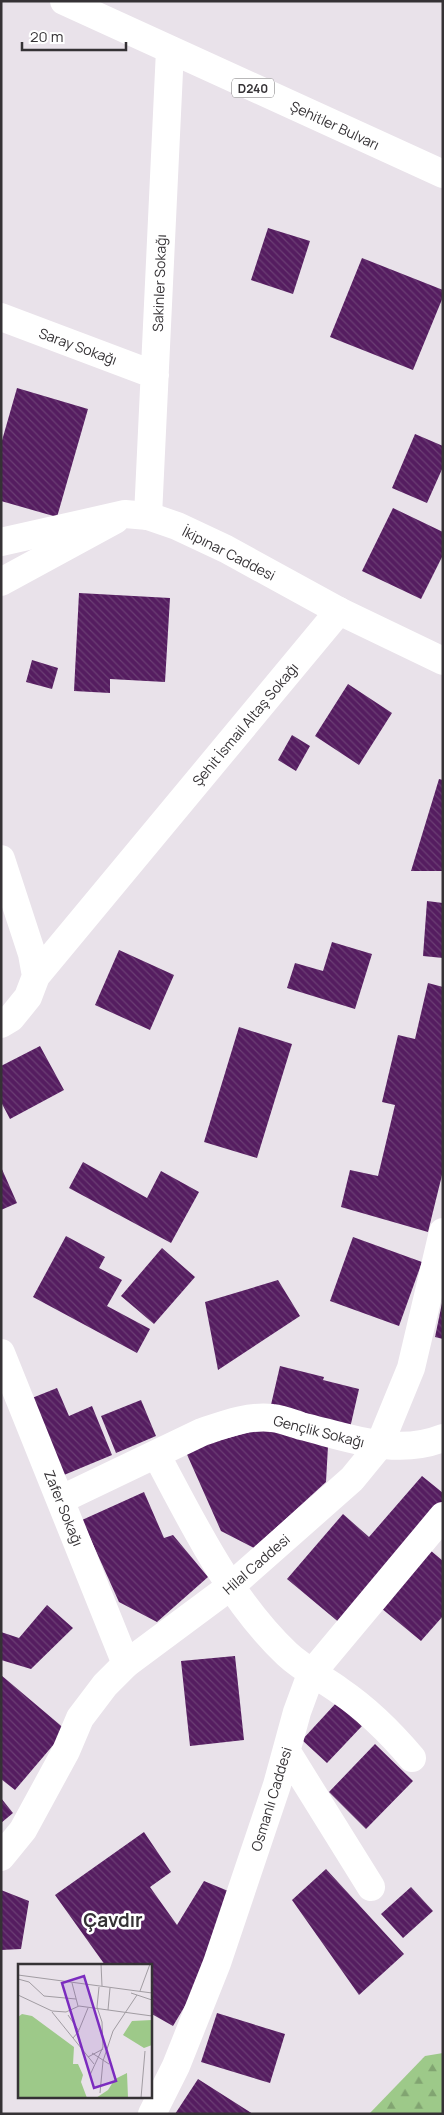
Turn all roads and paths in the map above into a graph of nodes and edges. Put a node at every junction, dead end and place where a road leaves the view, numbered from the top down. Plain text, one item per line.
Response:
1 (64, 1) edge
2 (170, 50) junction
3 (443, 174) edge
4 (1, 317) edge
5 (155, 375) junction
6 (136, 515) junction
7 (1, 542) edge
8 (1, 582) edge
9 (339, 611) junction
10 (443, 661) edge
11 (1, 859) edge
12 (36, 976) junction
13 (1, 1024) edge
14 (443, 1232) edge
15 (1, 1353) edge
16 (443, 1438) edge
17 (379, 1446) junction
18 (156, 1454) junction
19 (60, 1500) junction
20 (443, 1516) edge
21 (231, 1586) junction
22 (126, 1664) junction
23 (311, 1674) junction
24 (287, 1752) junction
25 (412, 1758) dead end
26 (1, 1857) edge
27 (371, 1887) dead end
28 (152, 2114) edge

1 - 2 street, Şehitler Bulvarı / D240
2 - 3 street, Şehitler Bulvarı / D240
2 - 5 street, Sakinler Sokağı
4 - 5 street, Saray Sokağı
5 - 6 street, Sakinler Sokağı
6 - 7 street
6 - 8 street
6 - 9 street, İkipınar Caddesi
9 - 10 street, İkipınar Caddesi
9 - 12 street, Şehit İsmail Altaş Sokağı
11 - 12 street
12 - 13 street, Şehit İsmail Altaş Sokağı
14 - 17 street, Hilal Caddesi
15 - 19 street, Zafer Sokağı
16 - 17 street, Gençlik Sokağı
17 - 18 street, Gençlik Sokağı
17 - 21 street, Hilal Caddesi
18 - 19 street, Gençlik Sokağı
18 - 21 street
19 - 22 street, Zafer Sokağı
20 - 23 street, Osmanlı Caddesi
21 - 22 street, Hilal Caddesi
21 - 23 street
22 - 26 street, Hilal Caddesi
23 - 24 street, Osmanlı Caddesi
23 - 25 street
24 - 27 street
24 - 28 street, Osmanlı Caddesi

